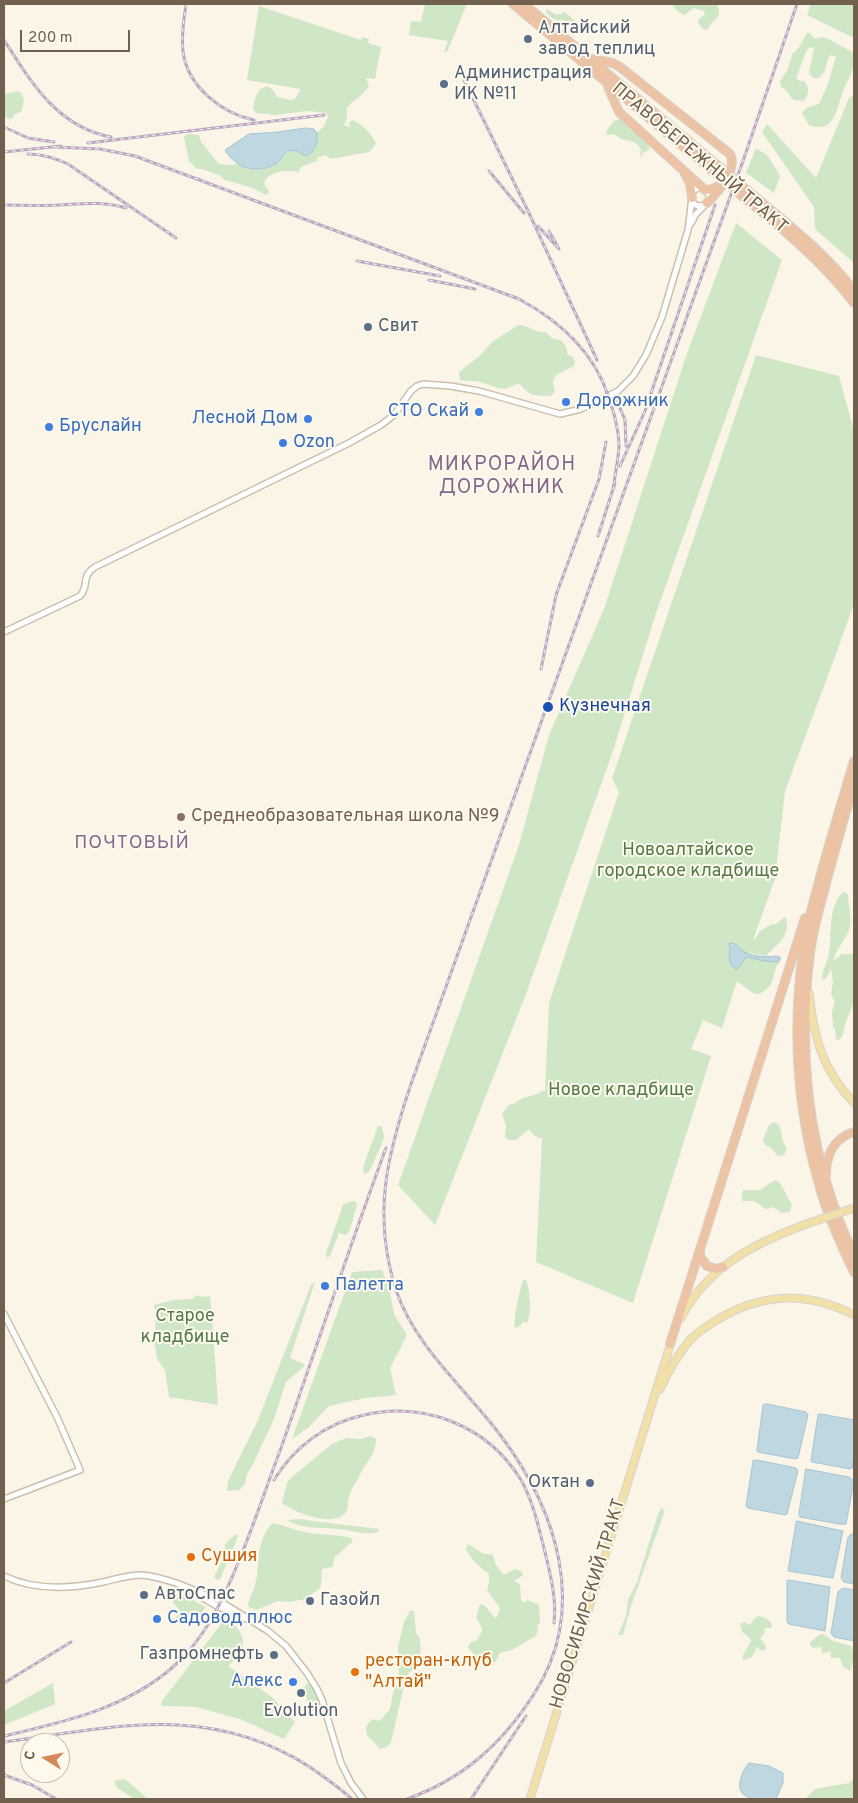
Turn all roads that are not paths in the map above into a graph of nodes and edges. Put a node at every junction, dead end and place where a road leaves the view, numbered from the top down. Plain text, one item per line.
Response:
1 (513, 4) edge
2 (524, 4) edge
3 (590, 58) junction
4 (620, 67) junction
5 (608, 78) junction
6 (637, 109) junction
7 (619, 112) junction
8 (713, 167) junction
9 (682, 171) junction
10 (723, 183) junction
11 (705, 190) junction
12 (745, 193) junction
13 (692, 198) junction
14 (707, 203) junction
15 (688, 230) junction
16 (854, 291) edge
17 (854, 303) edge
18 (4, 632) edge
19 (854, 761) edge
20 (854, 785) edge
21 (832, 846) junction
22 (808, 982) junction
23 (854, 1103) edge
24 (854, 1132) edge
25 (827, 1187) junction
26 (854, 1208) edge
27 (700, 1244) junction
28 (854, 1256) edge
29 (723, 1267) junction
30 (854, 1272) edge
31 (4, 1314) edge
32 (854, 1315) edge
33 (670, 1344) junction
34 (650, 1410) junction
35 (4, 1499) edge
36 (4, 1576) edge
37 (363, 1799) edge
38 (530, 1799) edge

1 - 5 highway, ПРАВОБЕРЕЖНЫЙ ТРАКТ
2 - 3 highway, ПРАВОБЕРЕЖНЫЙ ТРАКТ
3 - 4 highway
3 - 5 highway, ПРАВОБЕРЕЖНЫЙ ТРАКТ
4 - 5 highway
4 - 10 highway
5 - 6 highway, ПРАВОБЕРЕЖНЫЙ ТРАКТ
5 - 7 highway
5 - 8 highway, ПРАВОБЕРЕЖНЫЙ ТРАКТ
6 - 7 highway
6 - 8 highway, ПРАВОБЕРЕЖНЫЙ ТРАКТ
7 - 9 highway
8 - 12 highway, ПРАВОБЕРЕЖНЫЙ ТРАКТ, bridge
9 - 11 highway
9 - 13 highway
10 - 11 highway
10 - 14 highway
11 - 13 street
11 - 14 street
12 - 16 highway, ПРАВОБЕРЕЖНЫЙ ТРАКТ
12 - 17 highway, ПРАВОБЕРЕЖНЫЙ ТРАКТ
13 - 14 street
13 - 15 street
14 - 15 street
15 - 18 street
19 - 21 highway
20 - 21 highway
21 - 22 highway
21 - 27 highway
21 - 30 highway
22 - 23 main road
22 - 25 highway
24 - 25 highway
25 - 28 highway
26 - 29 main road, bridge
27 - 29 highway
27 - 33 highway
29 - 33 main road
31 - 35 street
32 - 34 main road
33 - 34 main road
34 - 38 main road, НОВОСИБИРСКИЙ ТРАКТ
36 - 37 street

